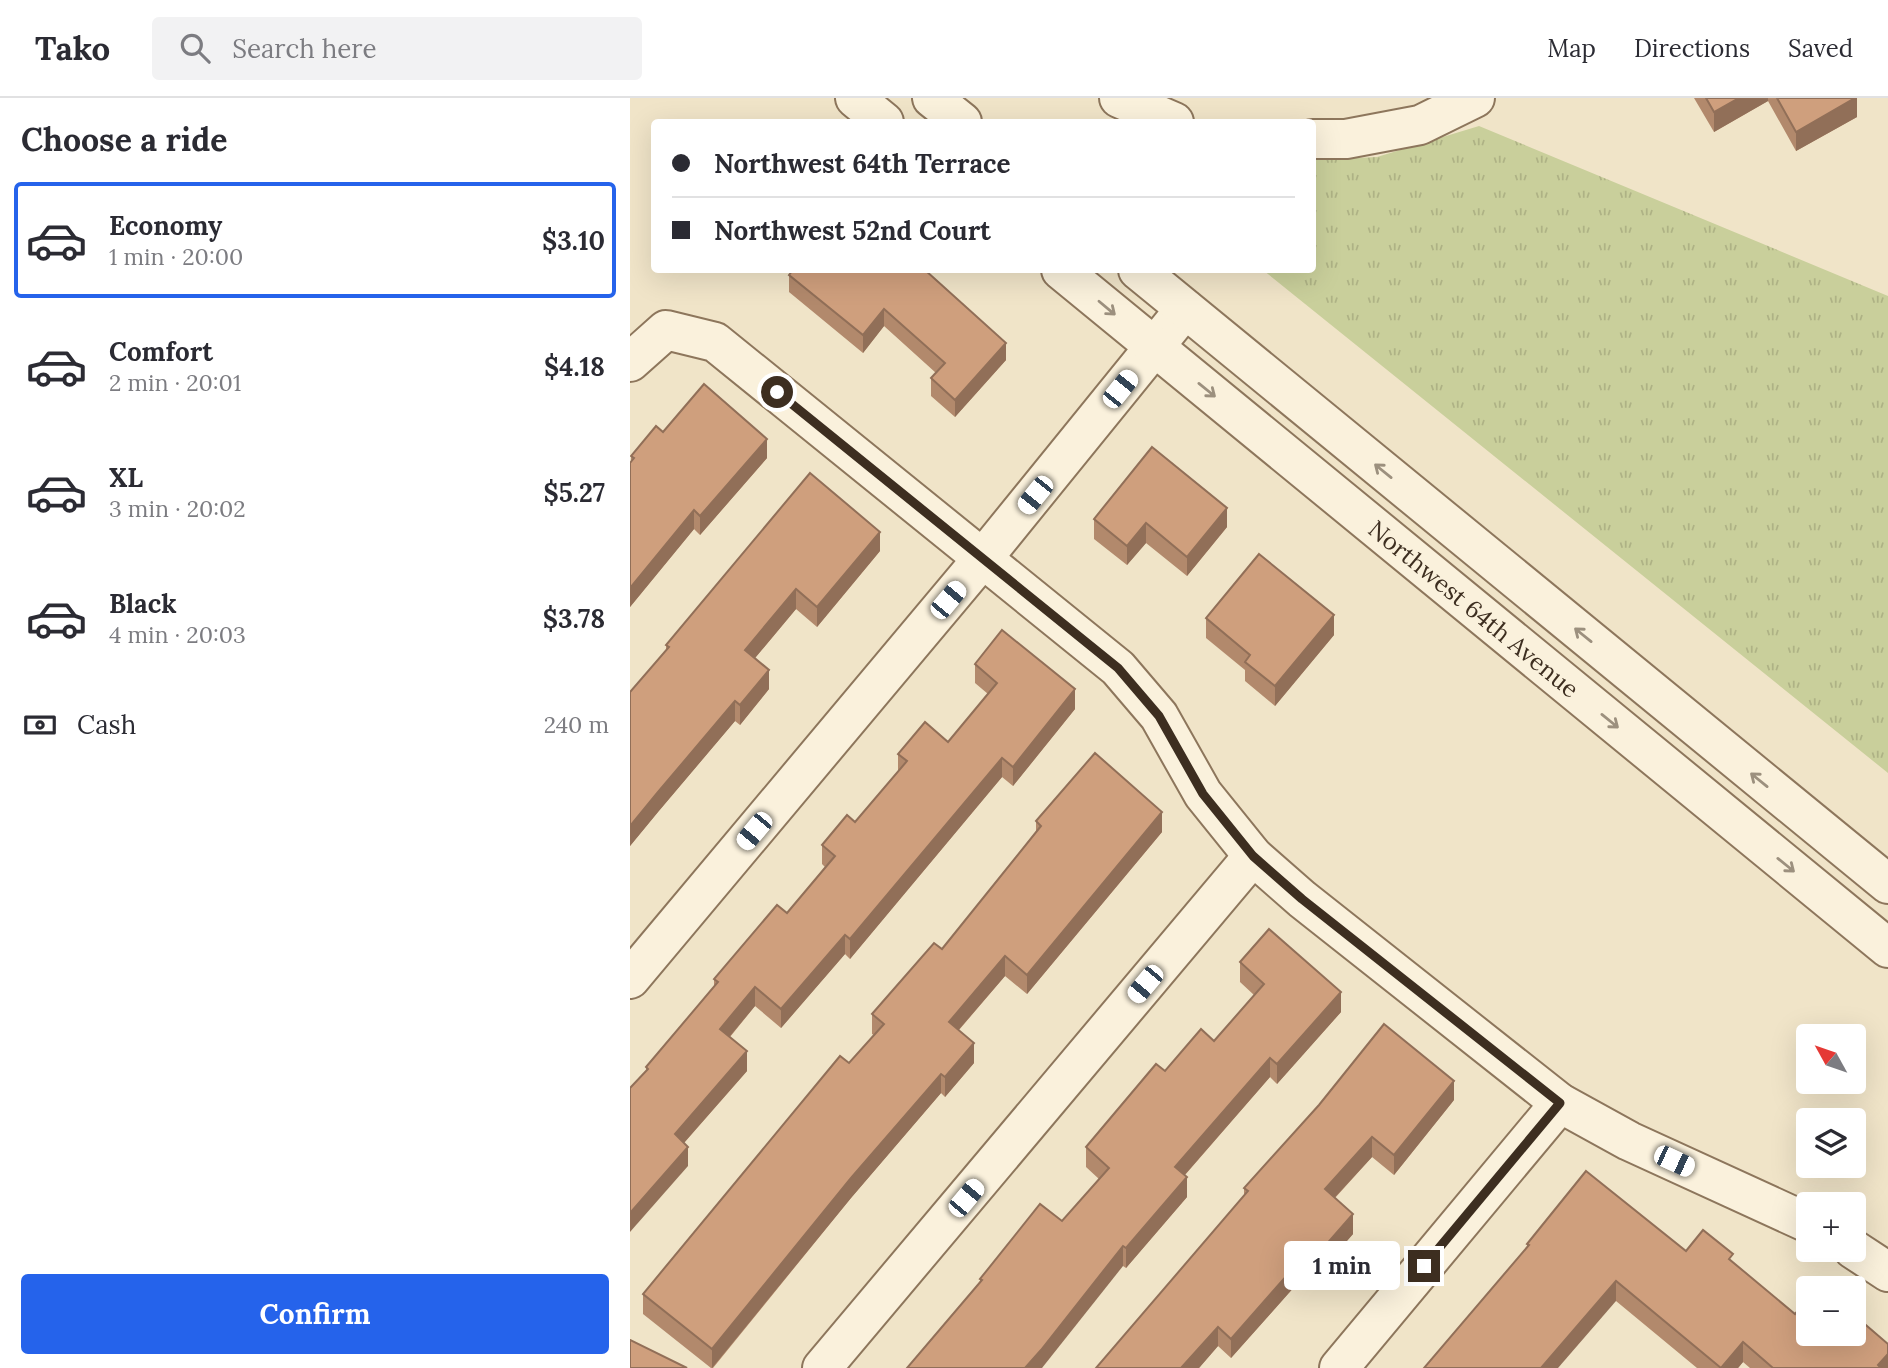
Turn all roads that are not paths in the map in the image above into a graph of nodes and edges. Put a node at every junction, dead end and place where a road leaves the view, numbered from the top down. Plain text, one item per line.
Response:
1 (855, 98) edge
2 (932, 98) edge
3 (1119, 98) edge
4 (1475, 98) edge
5 (880, 119) edge
6 (958, 119) edge
7 (1167, 119) edge
8 (1316, 139) edge
9 (1065, 273) edge
10 (1142, 273) edge
11 (1185, 309) junction
12 (1154, 347) junction
13 (630, 362) edge
14 (983, 558) junction
15 (1253, 856) junction
16 (1888, 884) edge
17 (1888, 948) edge
18 (630, 979) edge
19 (1560, 1103) junction
20 (1796, 1218) edge
21 (1866, 1257) edge
22 (1888, 1272) edge
23 (822, 1368) edge
24 (1339, 1368) edge

1 - 5 street
2 - 6 street
3 - 7 street
4 - 8 street
9 -> 12 street, Northwest 64th Avenue
10 - 11 street, Northwest 64th Avenue
11 - 12 street
16 -> 11 street, Northwest 64th Avenue
12 - 14 street
12 -> 17 street, Northwest 64th Avenue
13 - 14 street
14 - 15 street
14 - 18 street
15 - 19 street
15 - 23 street
19 - 20 street
19 - 24 street
21 - 22 street

